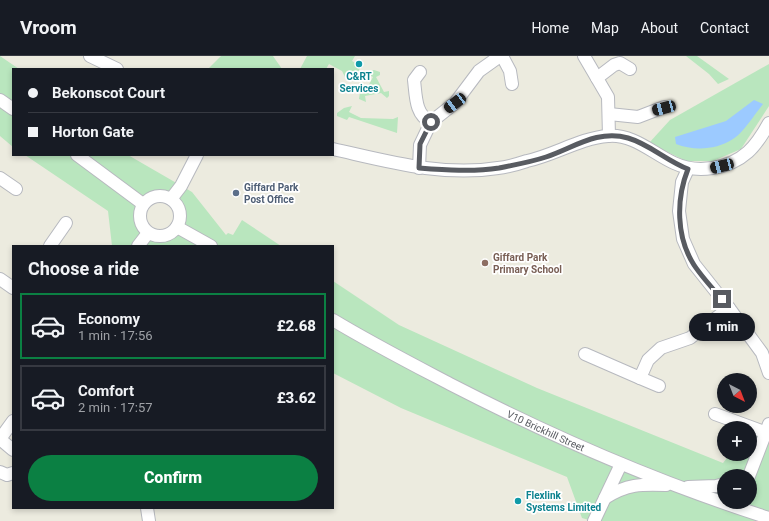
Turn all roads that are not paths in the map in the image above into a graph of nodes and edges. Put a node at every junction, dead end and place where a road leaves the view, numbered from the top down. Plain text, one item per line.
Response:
1 (90, 56) edge
2 (501, 56) edge
3 (584, 56) edge
4 (115, 68) edge
5 (630, 69) dead end
6 (420, 72) dead end
7 (597, 78) junction
8 (512, 84) dead end
9 (0, 100) edge
10 (12, 108) edge
11 (664, 108) dead end
12 (609, 114) junction
13 (431, 122) junction
14 (768, 128) edge
15 (609, 136) junction
16 (334, 149) edge
17 (78, 156) edge
18 (196, 156) edge
19 (419, 168) junction
20 (688, 169) junction
21 (170, 200) junction
22 (144, 204) junction
23 (66, 223) dead end
24 (176, 227) junction
25 (148, 233) junction
26 (51, 245) edge
27 (139, 245) edge
28 (210, 245) edge
29 (0, 279) edge
30 (12, 287) edge
31 (729, 308) junction
32 (334, 321) edge
33 (584, 354) dead end
34 (769, 373) edge
35 (640, 378) junction
36 (659, 386) dead end
37 (715, 414) dead end
38 (12, 422) edge
39 (768, 428) edge
40 (0, 440) edge
41 (12, 449) edge
42 (621, 464) junction
43 (752, 469) edge
44 (0, 472) edge
45 (12, 472) edge
46 (717, 486) edge
47 (681, 487) junction
48 (605, 498) junction
49 (717, 498) edge
50 (147, 509) edge
51 (749, 509) edge
52 (769, 518) edge
53 (149, 521) edge
54 (594, 521) edge

1 - 4 street
2 - 8 street
2 - 13 street
3 - 7 street
5 - 7 street
6 - 13 street
7 - 12 street
9 - 10 street
11 - 12 street
12 - 15 street
13 - 19 street
14 - 20 street
15 - 19 street
15 - 20 street
16 - 19 street
17 - 22 street
18 - 21 street
20 - 31 street
21 - 22 street
21 - 24 street
22 - 25 street
23 - 26 street
24 - 25 street
24 - 28 street
25 - 27 street
29 - 30 street
31 - 34 street
31 - 35 street
32 - 42 street, V10 Brickhill Street
33 - 35 street
35 - 36 street
37 - 39 street
38 - 40 street
39 - 43 street
40 - 41 street
42 - 47 street, V10 Brickhill Street
42 - 48 street
44 - 45 street
46 - 47 street
47 - 48 street
47 - 49 street, V10 Brickhill Street
48 - 54 street
50 - 53 street
51 - 52 street, V10 Brickhill Street

